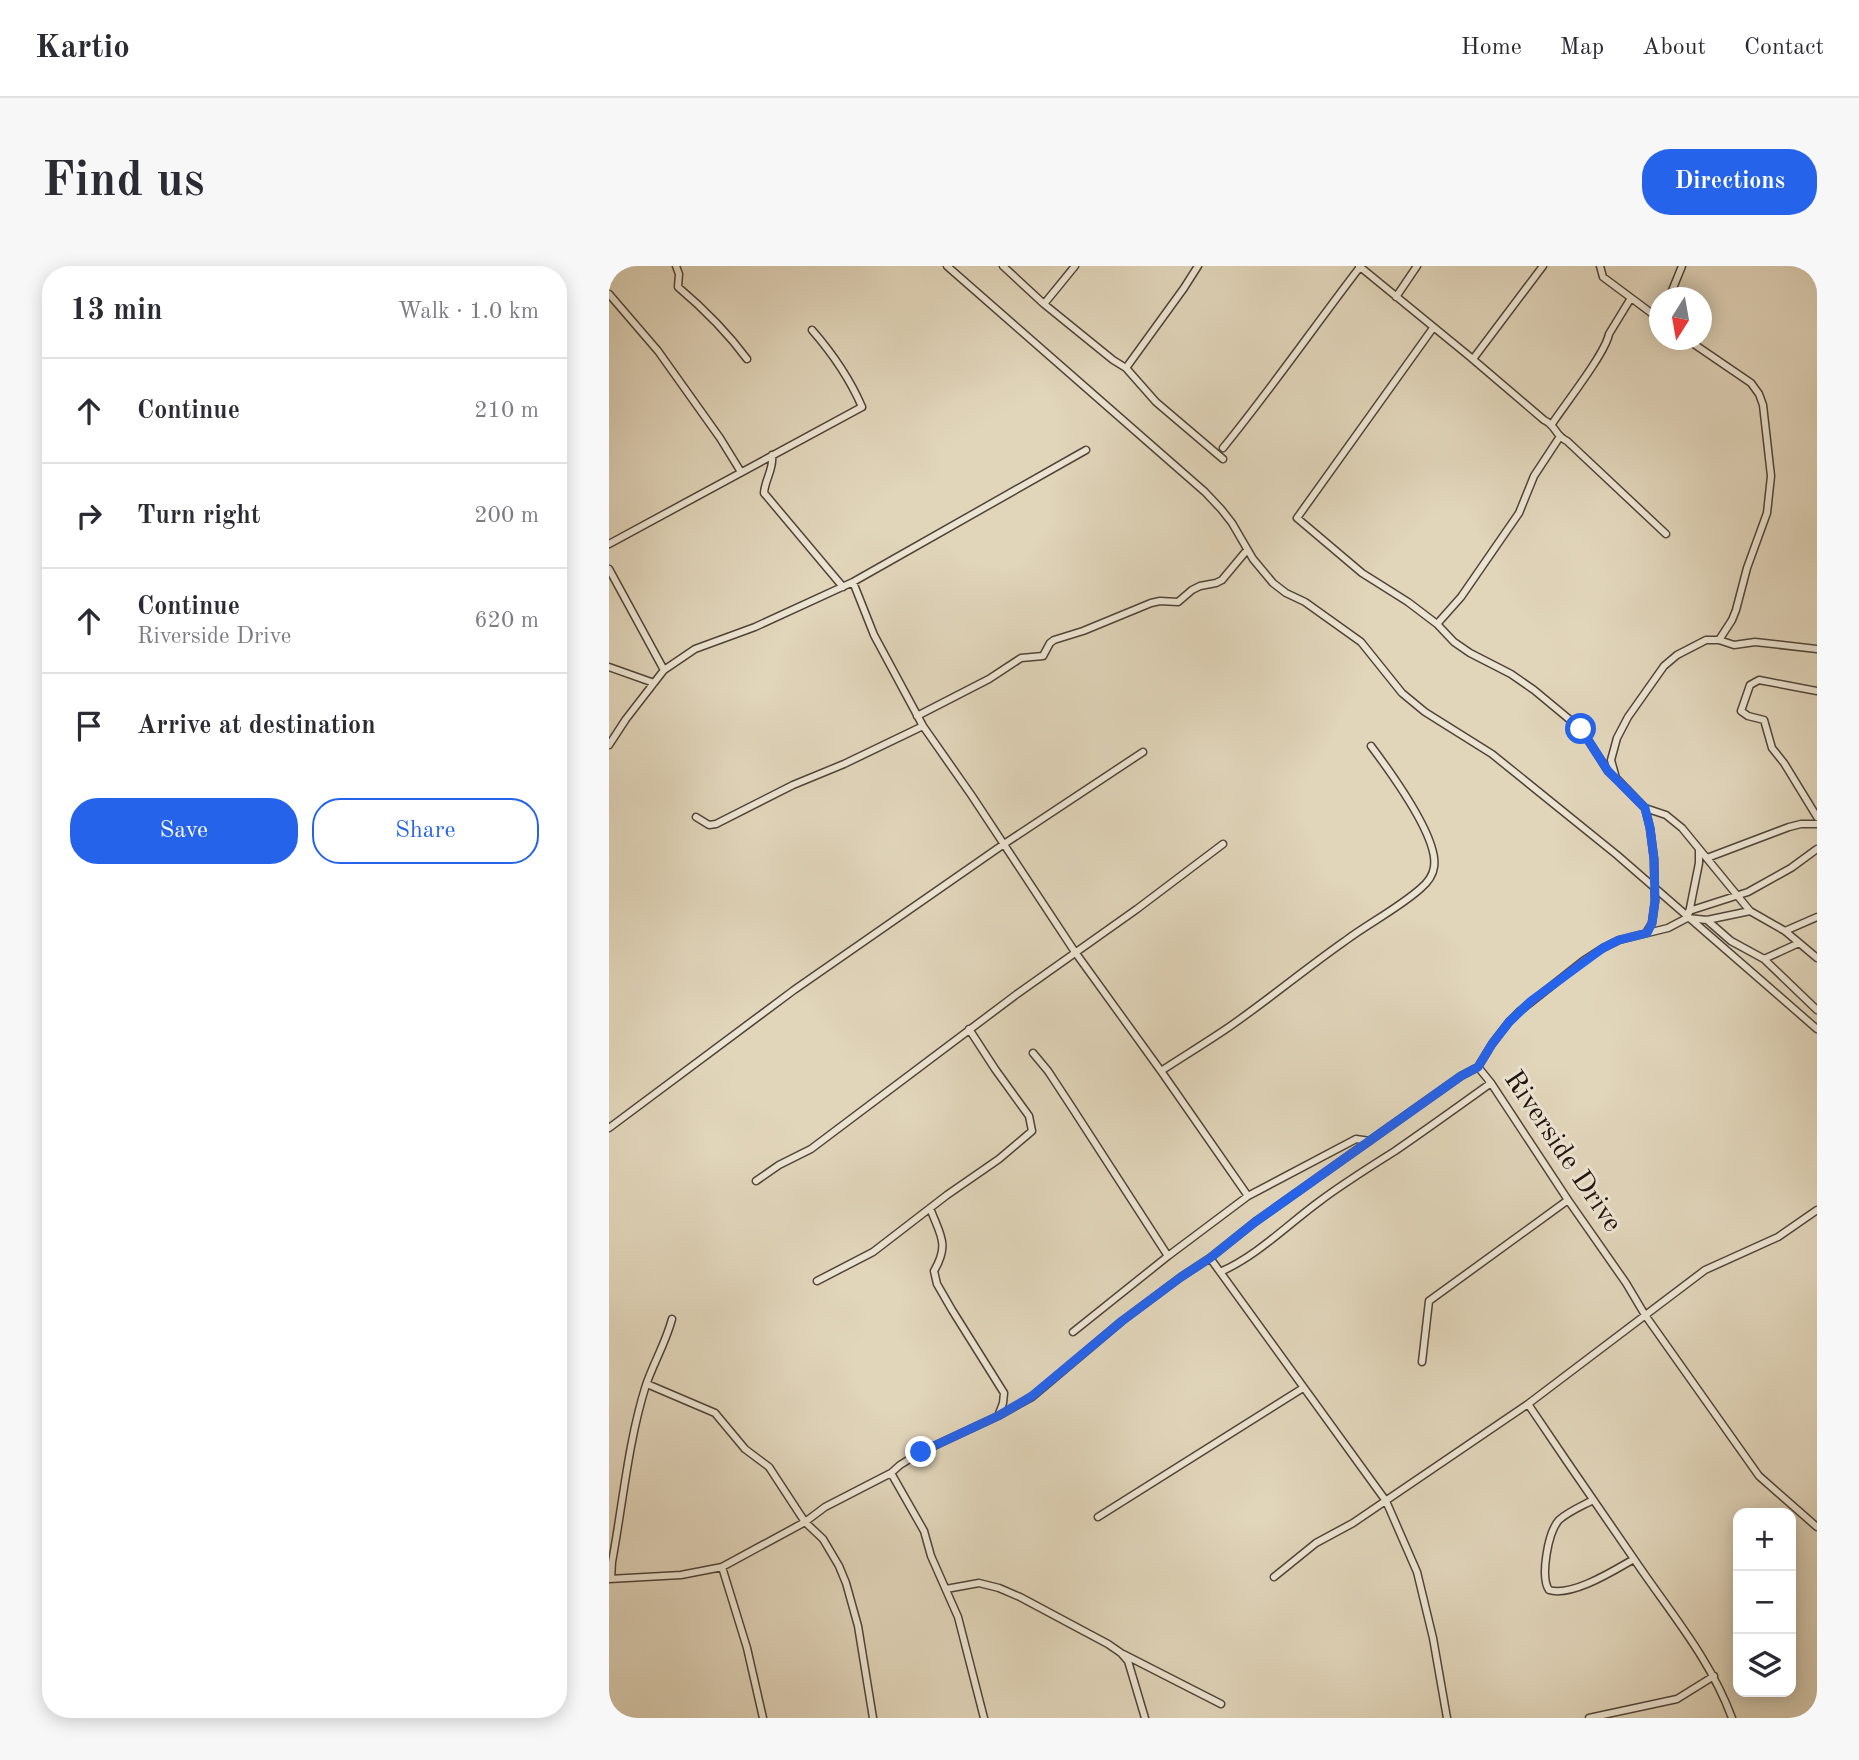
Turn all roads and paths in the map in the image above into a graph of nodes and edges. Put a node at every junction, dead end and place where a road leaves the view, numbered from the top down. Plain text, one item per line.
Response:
1 (676, 266) edge
2 (961, 266) edge
3 (1003, 266) edge
4 (1075, 266) edge
5 (1198, 266) edge
6 (1360, 266) edge
7 (1417, 266) edge
8 (1543, 266) edge
9 (1599, 266) edge
10 (1682, 266) edge
11 (950, 268) edge
12 (1673, 287) edge
13 (609, 294) edge
14 (1396, 296) junction
15 (1631, 298) junction
16 (1044, 304) junction
17 (1649, 311) edge
18 (1433, 328) junction
19 (812, 330) dead end
20 (1703, 350) edge
21 (747, 359) dead end
22 (1473, 359) junction
23 (1126, 368) junction
24 (1552, 424) junction
25 (1559, 438) junction
26 (1223, 448) dead end
27 (1086, 450) dead end
28 (772, 455) junction
29 (1223, 458) dead end
30 (741, 472) junction
31 (1665, 534) dead end
32 (609, 544) edge
33 (1247, 550) junction
34 (609, 569) edge
35 (853, 582) junction
36 (843, 587) junction
37 (1437, 624) junction
38 (1719, 640) junction
39 (1817, 649) edge
40 (609, 667) edge
41 (664, 670) junction
42 (654, 683) junction
43 (1817, 691) edge
44 (917, 716) junction
45 (923, 726) junction
46 (609, 745) edge
47 (1371, 746) dead end
48 (1143, 752) dead end
49 (1616, 778) junction
50 (1645, 808) junction
51 (697, 817) dead end
52 (1817, 817) edge
53 (1817, 824) edge
54 (1004, 844) junction
55 (1223, 844) dead end
56 (1817, 849) edge
57 (1699, 850) junction
58 (1707, 858) junction
59 (1654, 886) junction
60 (1738, 895) junction
61 (1750, 911) junction
62 (1690, 915) junction
63 (1817, 917) edge
64 (1707, 920) junction
65 (1786, 931) junction
66 (1647, 933) junction
67 (1799, 943) junction
68 (1075, 952) junction
69 (1817, 958) edge
70 (1764, 959) junction
71 (1817, 1010) edge
72 (969, 1029) junction
73 (1817, 1029) edge
74 (1033, 1054) dead end
75 (1478, 1067) junction
76 (1161, 1071) junction
77 (1491, 1083) junction
78 (609, 1128) edge
79 (1370, 1141) junction
80 (756, 1181) dead end
81 (1248, 1196) junction
82 (1568, 1200) junction
83 (930, 1208) junction
84 (1817, 1210) edge
85 (1168, 1256) junction
86 (1210, 1258) junction
87 (1220, 1272) junction
88 (817, 1281) dead end
89 (1645, 1315) junction
90 (672, 1319) dead end
91 (1073, 1332) dead end
92 (1422, 1362) dead end
93 (647, 1384) junction
94 (1303, 1388) junction
95 (1528, 1404) junction
96 (998, 1416) junction
97 (891, 1473) junction
98 (1593, 1500) junction
99 (1386, 1502) junction
100 (1098, 1517) dead end
101 (806, 1522) junction
102 (1817, 1527) edge
103 (1634, 1559) junction
104 (722, 1567) junction
105 (1274, 1577) dead end
106 (610, 1579) edge
107 (946, 1589) junction
108 (1121, 1653) junction
109 (1149, 1667) junction
110 (1132, 1673) junction
111 (1714, 1676) junction
112 (1221, 1704) dead end
113 (762, 1718) edge
114 (873, 1718) edge
115 (984, 1718) edge
116 (1145, 1718) edge
117 (1447, 1718) edge
118 (1589, 1718) edge
119 (1731, 1718) edge

1 - 21 street
2 - 11 street
3 - 16 street
4 - 16 street
5 - 23 street
6 - 14 street
6 - 26 street
7 - 14 street
8 - 22 street
9 - 15 street
10 - 12 street
11 - 33 street
13 - 30 street
14 - 18 street
15 - 17 street
15 - 24 street
16 - 23 street
18 - 22 street
18 - 37 street
19 - 28 street
20 - 38 street
22 - 24 street
23 - 29 street
24 - 25 street
25 - 31 street
25 - 37 street
27 - 35 street
28 - 30 street
28 - 36 street
30 - 32 street
33 - 44 street
33 - 59 street
34 - 41 street
35 - 36 street
35 - 44 street
36 - 41 street
37 - 49 street
38 - 39 street
38 - 49 street
40 - 42 street
41 - 42 street
42 - 46 street
43 - 52 street
44 - 45 street
45 - 51 street
45 - 54 street
47 - 76 street
48 - 54 street
49 - 50 street
50 - 57 street
50 - 59 street
53 - 58 street
54 - 68 street
54 - 78 street
55 - 68 street
56 - 60 street
57 - 58 street
57 - 62 street
58 - 60 street
59 - 62 street
59 - 66 street
60 - 61 street
60 - 62 street
61 - 64 street
61 - 65 street
62 - 64 street
62 - 66 street
62 - 73 street
63 - 65 street
64 - 70 street
65 - 67 street
66 - 75 street
67 - 69 street
67 - 70 street
68 - 72 street
68 - 76 street
70 - 71 street
72 - 80 street
72 - 83 street
74 - 85 street
75 - 77 street, Riverside Drive
75 - 79 street, Riverside Drive
76 - 81 street
77 - 82 street, Riverside Drive
77 - 87 street
79 - 81 street
79 - 86 street, Riverside Drive
81 - 85 street
82 - 89 street, Riverside Drive
82 - 92 street
83 - 88 street
83 - 96 street
84 - 89 street
85 - 91 street
86 - 87 street
86 - 96 street, Riverside Drive
87 - 94 street
89 - 95 street
89 - 102 street, Riverside Drive
90 - 93 street
93 - 101 street
93 - 106 street
94 - 99 street
94 - 100 street
95 - 98 street
95 - 99 street
96 - 97 street, Riverside Drive
97 - 101 street, Riverside Drive
97 - 107 street
98 - 103 street
98 - 103 street
99 - 105 street
99 - 117 street
101 - 104 street, Riverside Drive
101 - 114 street
103 - 111 street
104 - 106 street, Riverside Drive
104 - 113 street
107 - 108 street
107 - 115 street
108 - 109 street
108 - 110 street
109 - 110 street
109 - 112 street
110 - 116 street
111 - 118 street
111 - 119 street

